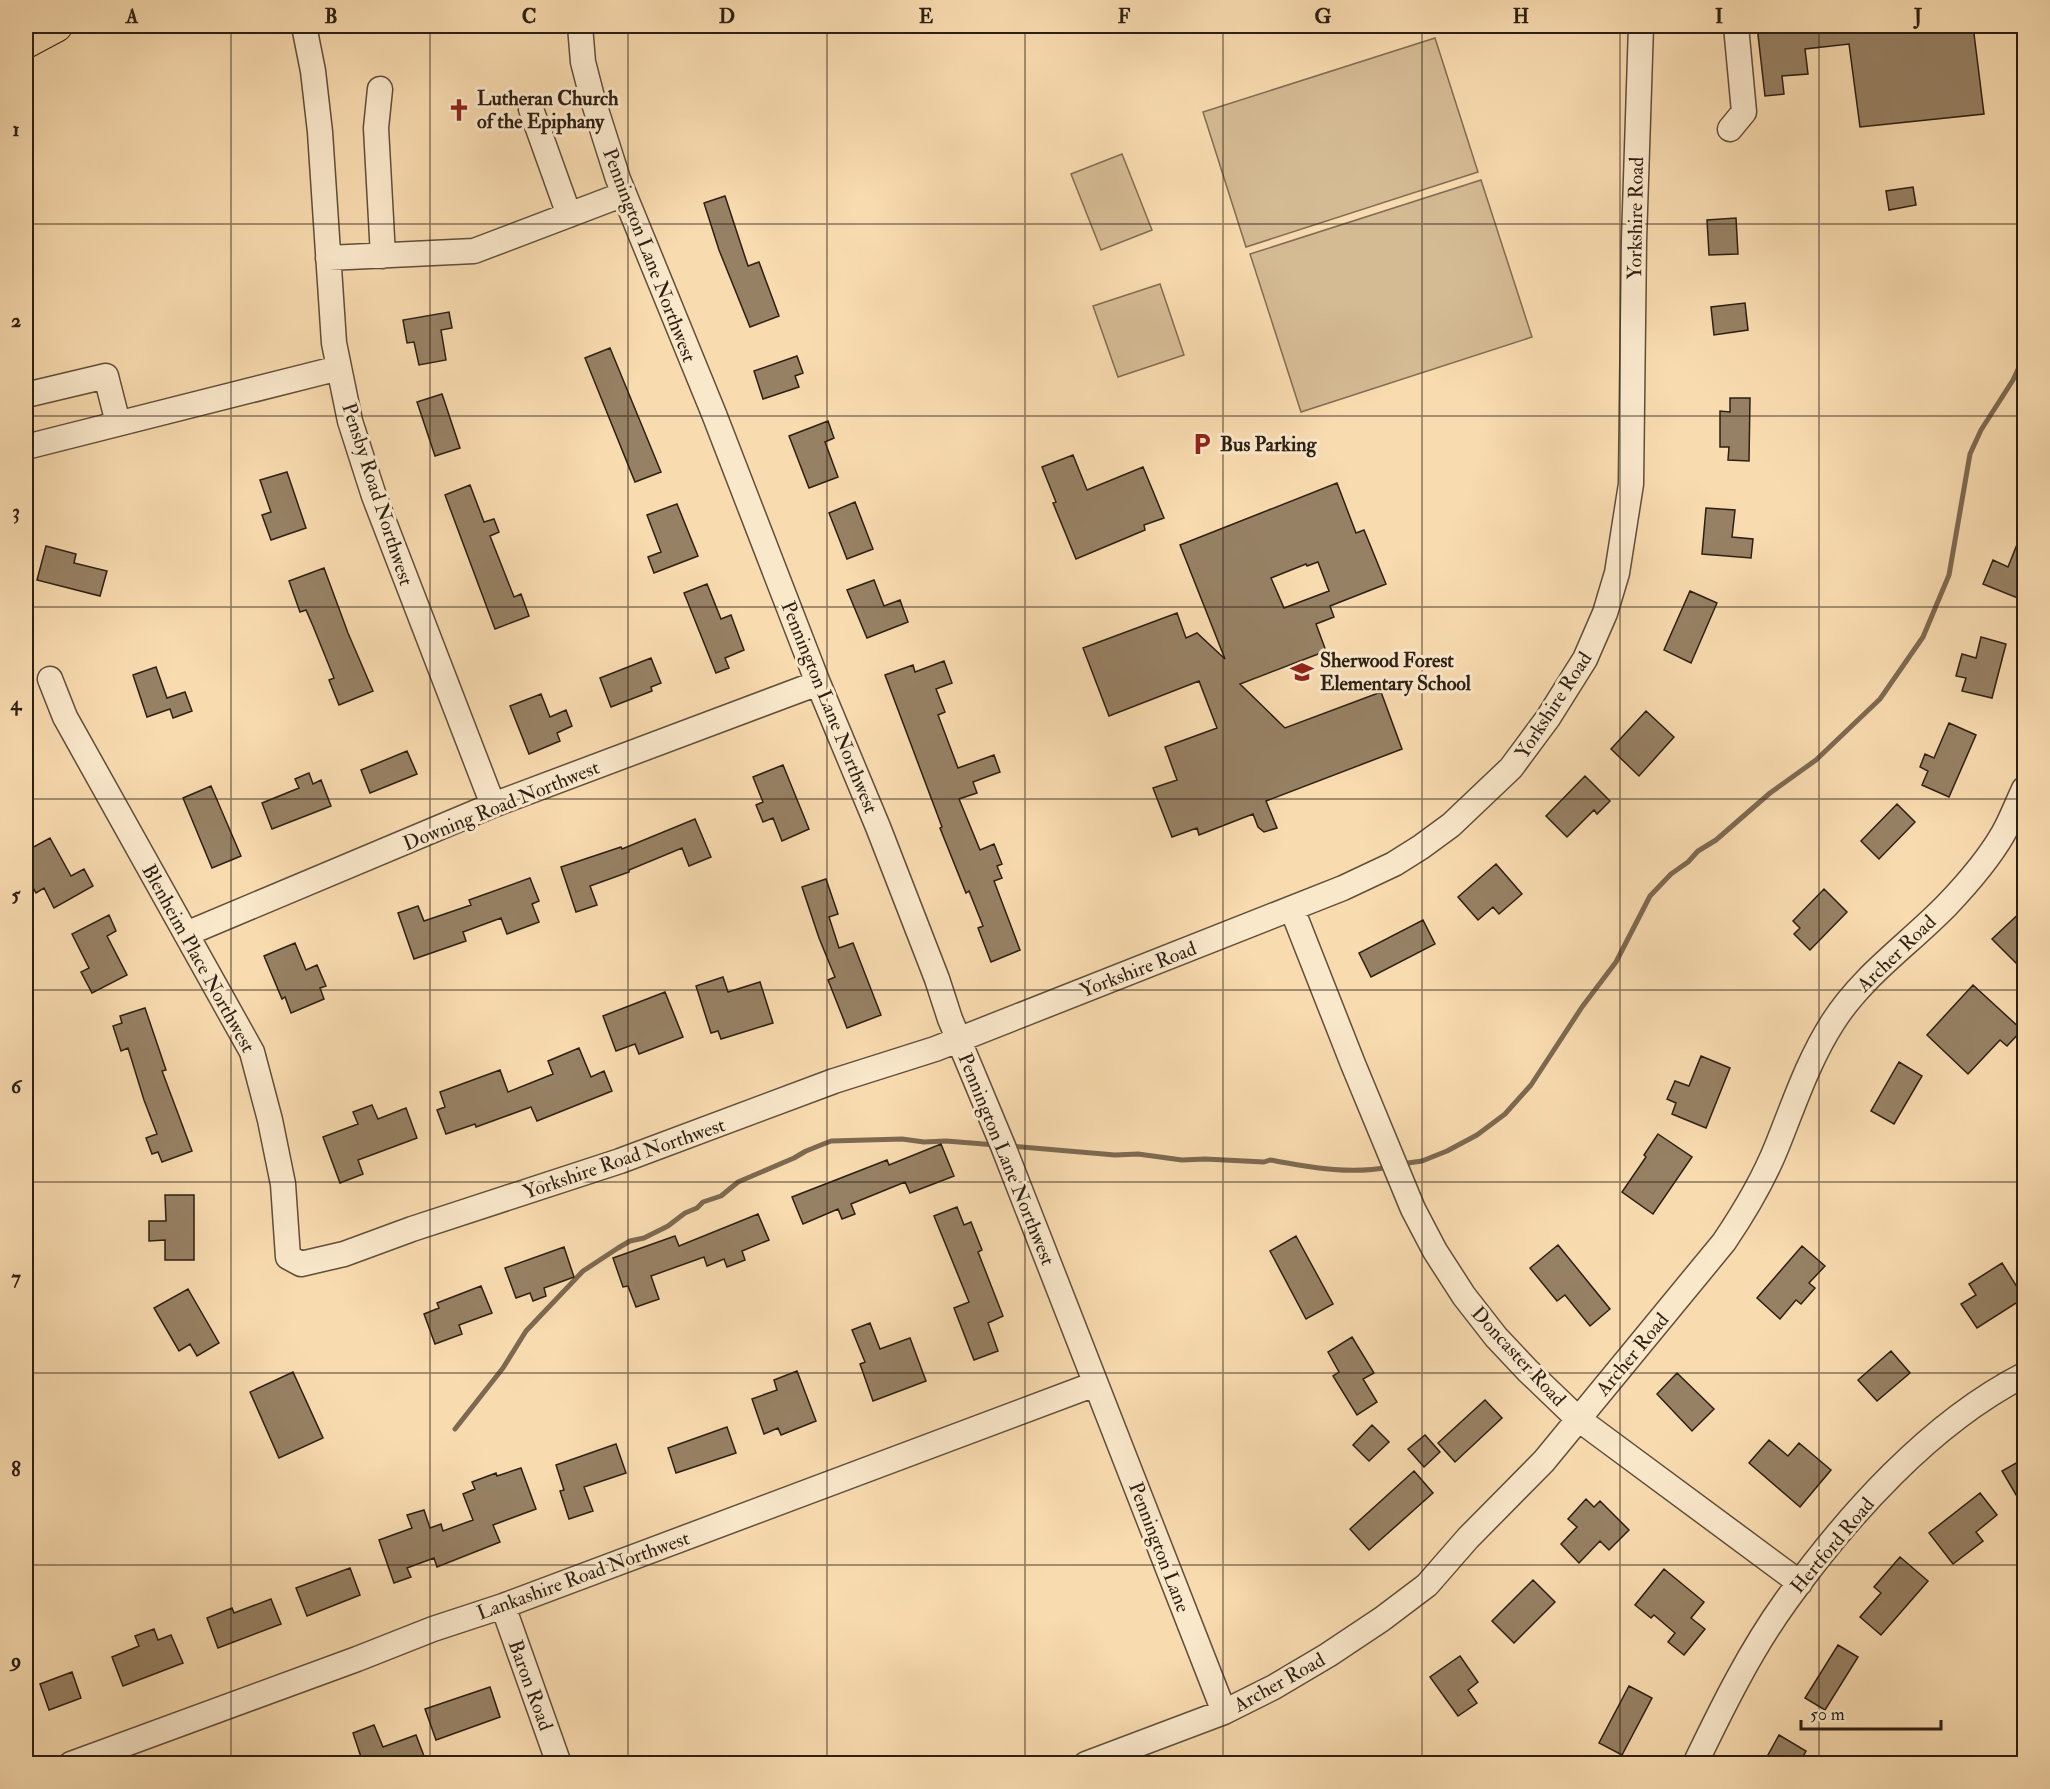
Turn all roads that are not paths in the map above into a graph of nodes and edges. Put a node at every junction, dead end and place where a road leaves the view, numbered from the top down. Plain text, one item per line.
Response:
1 (56, 26) edge
2 (304, 26) edge
3 (580, 26) edge
4 (1641, 26) edge
5 (1736, 26) edge
6 (26, 42) edge
7 (380, 90) dead end
8 (531, 109) dead end
9 (1730, 129) dead end
10 (624, 194) junction
11 (569, 215) junction
12 (382, 256) junction
13 (328, 258) junction
14 (339, 368) junction
15 (26, 395) edge
16 (118, 423) junction
17 (26, 447) edge
18 (50, 679) dead end
19 (818, 683) junction
20 (2025, 789) edge
21 (493, 806) junction
22 (1292, 909) junction
23 (186, 934) junction
24 (959, 1040) junction
25 (288, 1257) joint
26 (2025, 1374) edge
27 (1095, 1384) junction
28 (1577, 1418) junction
29 (1800, 1583) junction
30 (503, 1606) junction
31 (1224, 1712) junction
32 (71, 1764) edge
33 (559, 1764) edge
34 (1086, 1764) edge
35 (1695, 1764) edge

1 - 6 main road
2 - 13 street, Pensby Road Northwest
3 - 10 street, Pennington Lane Northwest
4 - 22 street, Yorkshire Road
5 - 9 street
7 - 12 street
8 - 11 street
10 - 11 street
10 - 19 street, Pennington Lane Northwest
11 - 12 street
12 - 13 street
13 - 14 street, Pensby Road Northwest
14 - 16 street
14 - 21 street, Pensby Road Northwest
15 - 16 street
16 - 17 street
18 - 23 street, Blenheim Place Northwest
19 - 21 street, Downing Road Northwest
19 - 24 street, Pennington Lane Northwest
20 - 28 street, Archer Road
21 - 23 street, Downing Road Northwest
22 - 24 street, Yorkshire Road
22 - 28 street, Doncaster Road
23 - 25 street, Blenheim Place Northwest
24 - 25 street, Yorkshire Road Northwest
24 - 27 street, Pennington Lane Northwest
26 - 29 street, Hertford Road
27 - 30 street, Lankashire Road Northwest
27 - 31 street, Pennington Lane
28 - 29 street, Doncaster Road
28 - 31 street, Archer Road
29 - 35 street, Hertford Road
30 - 32 street, Lankashire Road Northwest
30 - 33 street, Baron Road
31 - 34 street, Archer Road

